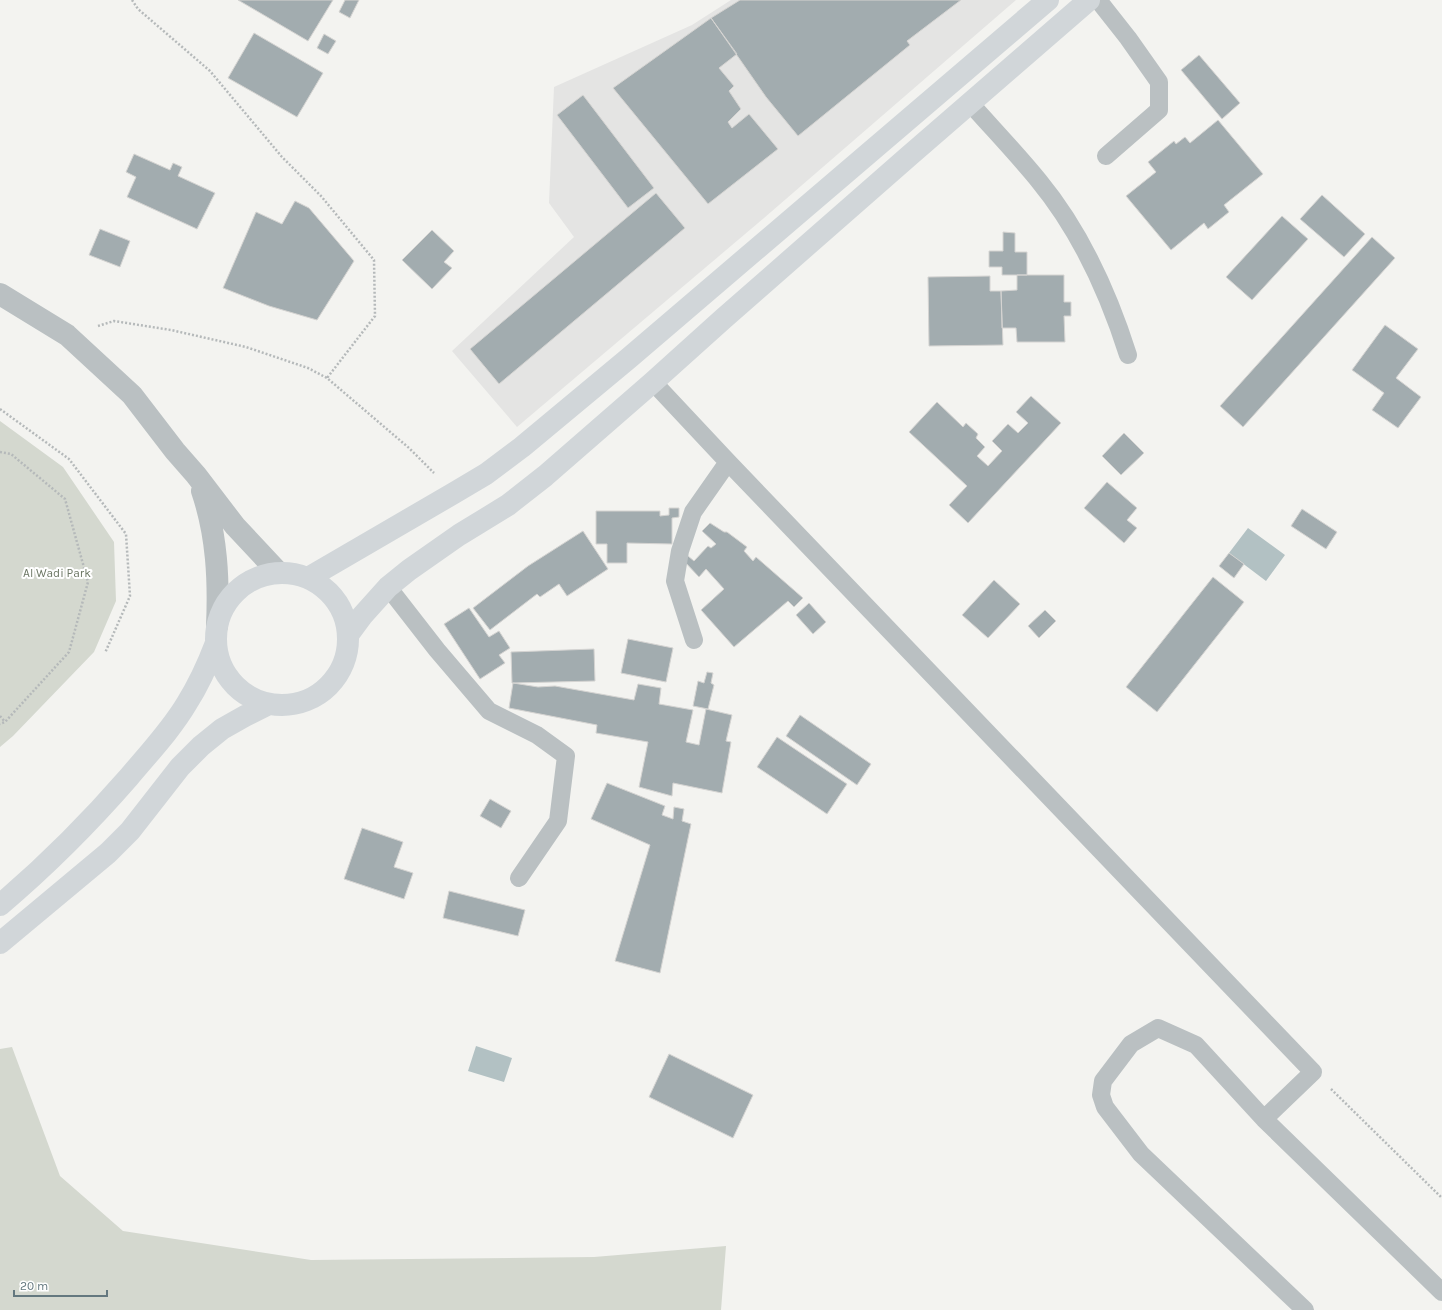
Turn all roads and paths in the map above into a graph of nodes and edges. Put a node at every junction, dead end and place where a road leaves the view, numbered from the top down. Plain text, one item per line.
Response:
1 (132, 0) edge
2 (1048, 0) edge
3 (1089, 0) edge
4 (1098, 0) edge
5 (970, 103) junction
6 (1106, 156) dead end
7 (0, 294) edge
8 (67, 335) junction
9 (1128, 355) dead end
10 (327, 378) junction
11 (653, 382) junction
12 (0, 410) edge
13 (0, 452) edge
14 (728, 462) junction
15 (196, 475) junction
16 (454, 494) junction
17 (278, 573) junction
18 (308, 578) junction
19 (388, 587) junction
20 (216, 634) junction
21 (348, 635) junction
22 (694, 640) dead end
23 (105, 653) dead end
24 (269, 704) junction
25 (0, 716) edge
26 (5, 722) junction
27 (0, 724) edge
28 (518, 878) dead end
29 (0, 905) edge
30 (0, 943) edge
31 (1313, 1072) junction
32 (1264, 1119) junction
33 (1442, 1198) edge
34 (1442, 1292) edge
35 (1305, 1310) edge

1 - 10 path
2 - 16 main road
3 - 5 main road
4 - 6 lane
5 - 9 lane
5 - 11 main road
7 - 8 street
8 - 10 path
8 - 15 street
10 - 16 path
11 - 14 lane
11 - 19 main road
12 - 23 path
13 - 26 path
14 - 22 lane
14 - 31 lane
15 - 17 street
15 - 20 street
16 - 18 main road
17 - 18 main road
17 - 20 main road
18 - 21 main road
19 - 21 main road
19 - 28 lane
20 - 24 main road
20 - 29 main road
21 - 24 main road
24 - 30 main road
25 - 26 path
26 - 27 path
31 - 32 lane
31 - 33 path
32 - 34 lane
32 - 35 lane

